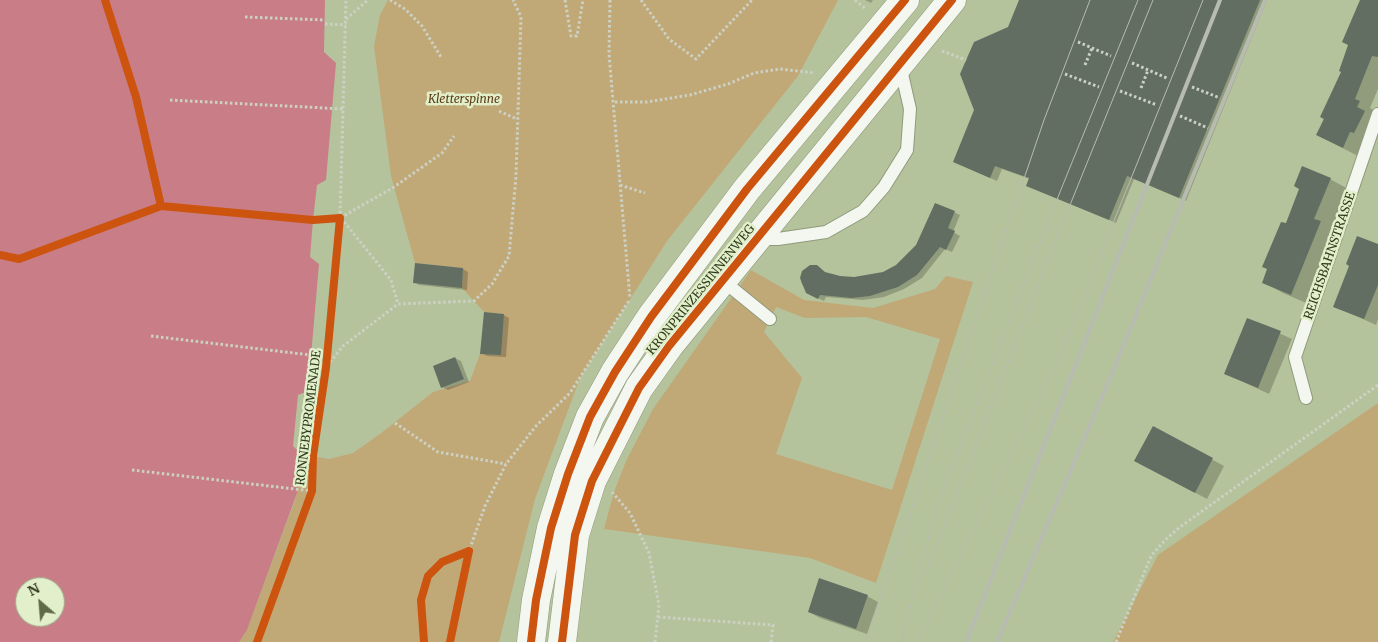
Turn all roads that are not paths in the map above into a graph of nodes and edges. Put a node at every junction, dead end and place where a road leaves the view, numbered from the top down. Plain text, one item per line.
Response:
1 (906, 0) edge
2 (952, 0) edge
3 (900, 64) junction
4 (1378, 114) edge
5 (756, 239) junction
6 (696, 256) junction
7 (722, 280) junction
8 (770, 319) dead end
9 (1306, 398) dead end
10 (531, 642) edge
11 (562, 642) edge

1 - 6 main road, KRONPRINZESSINNENWEG
2 - 3 main road, KRONPRINZESSINNENWEG
3 - 5 main road, KRONPRINZESSINNENWEG
3 - 5 lane
4 - 9 lane, REICHSBAHNSTRASSE
5 - 7 main road, KRONPRINZESSINNENWEG
6 - 7 main road
6 - 10 main road, KRONPRINZESSINNENWEG
7 - 8 lane
7 - 11 main road, KRONPRINZESSINNENWEG

